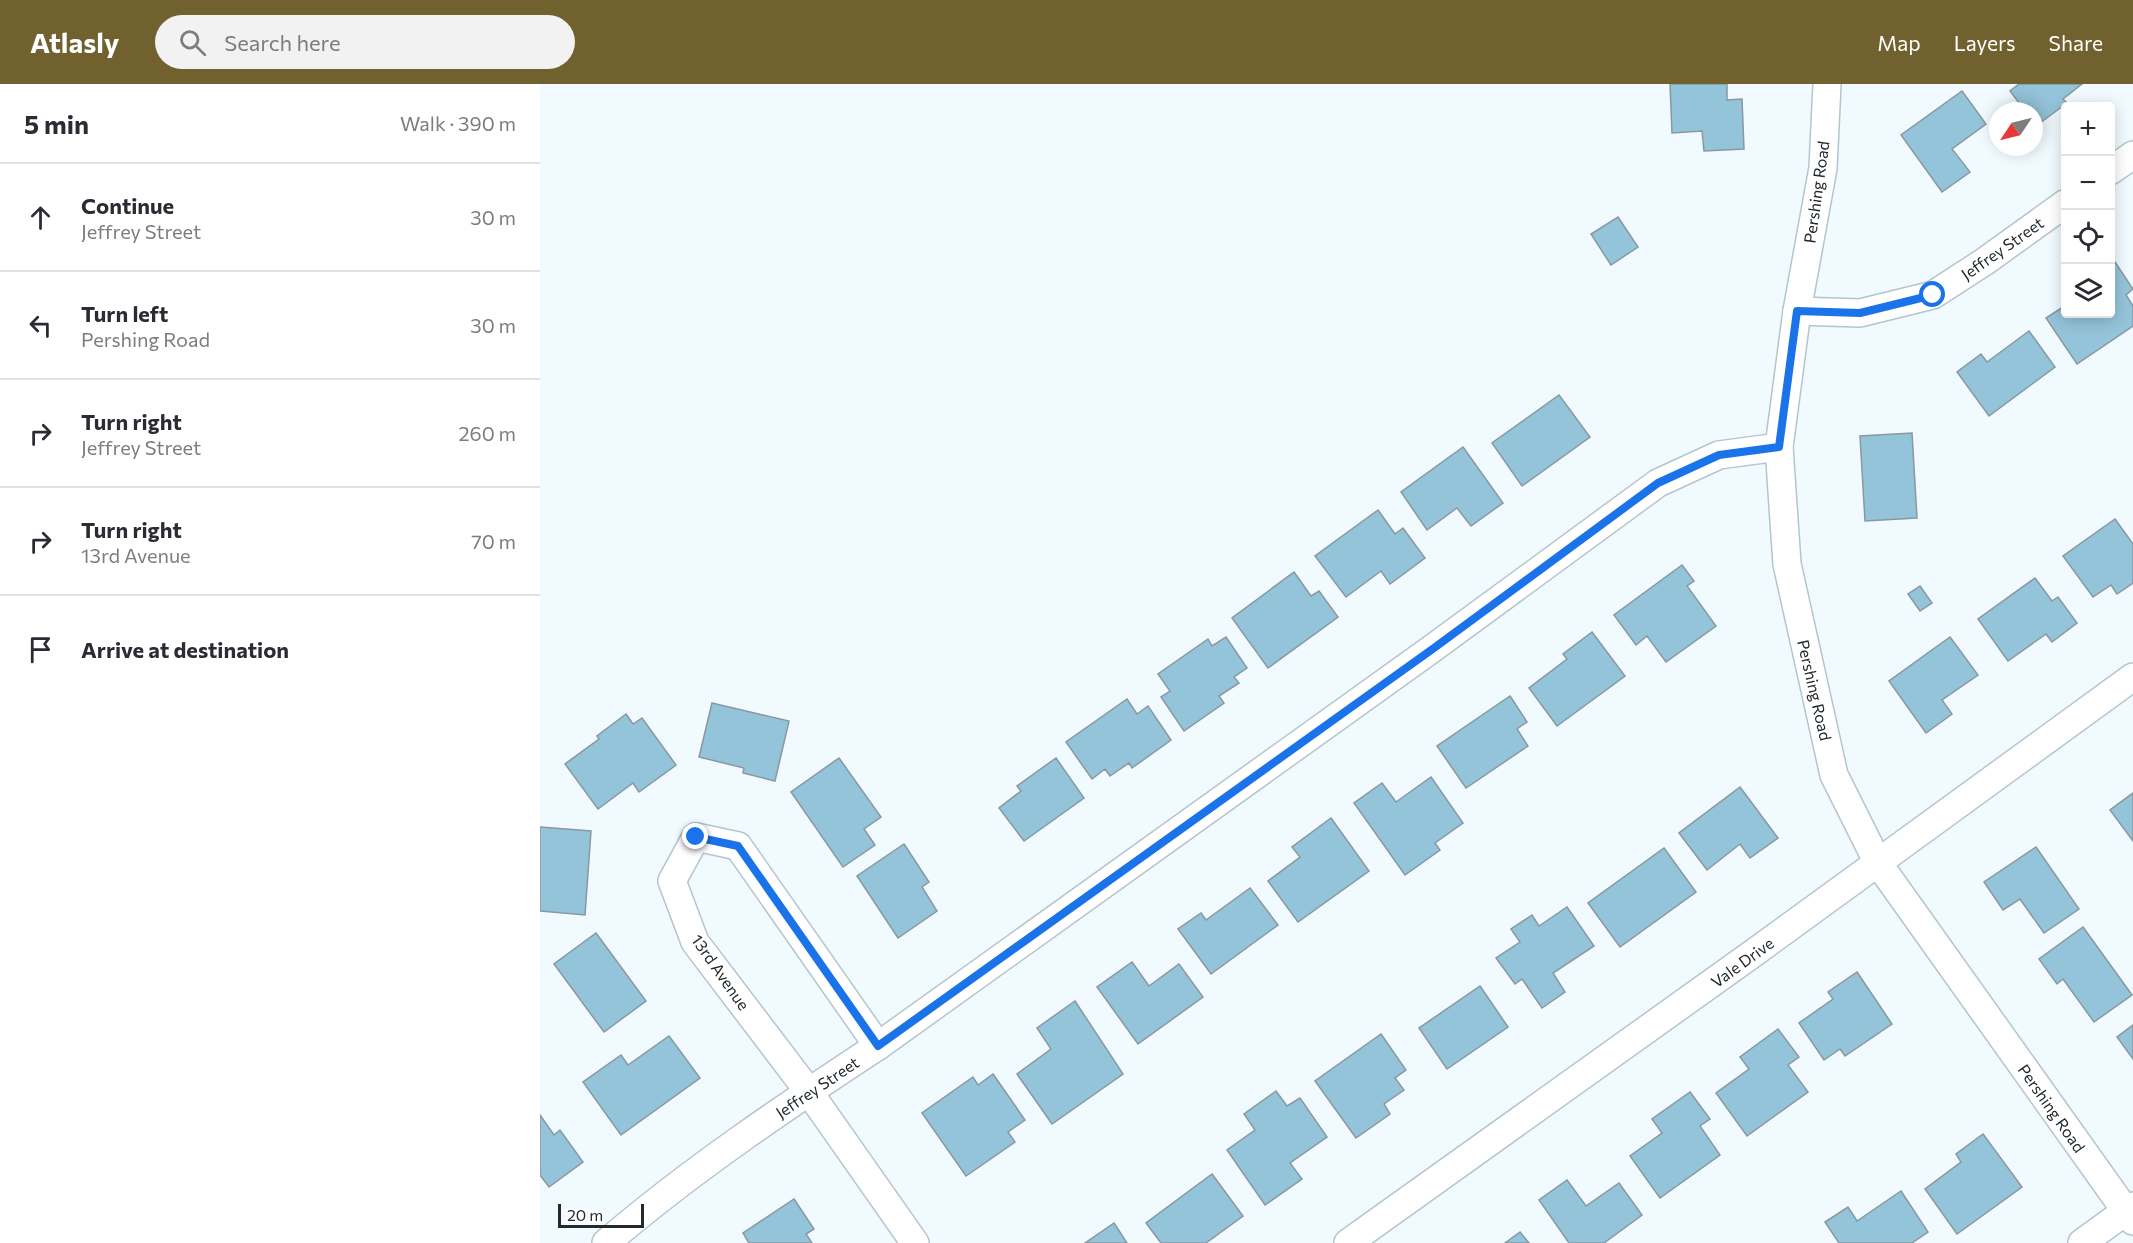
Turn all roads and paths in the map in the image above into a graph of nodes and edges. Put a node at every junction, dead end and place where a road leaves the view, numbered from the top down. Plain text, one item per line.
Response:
1 (1827, 84) edge
2 (2133, 155) edge
3 (2115, 168) edge
4 (2061, 207) edge
5 (1797, 311) junction
6 (1779, 447) junction
7 (2133, 677) edge
8 (1878, 863) junction
9 (878, 1046) junction
10 (809, 1092) junction
11 (2130, 1213) edge
12 (606, 1243) edge
13 (915, 1243) edge
14 (1348, 1243) edge
15 (2082, 1243) edge

1 - 5 street, Pershing Road
2 - 3 street
4 - 5 street, Jeffrey Street
5 - 6 street, Pershing Road
6 - 8 street, Pershing Road
6 - 9 street, Jeffrey Street
7 - 8 street, Vale Drive
8 - 11 street, Pershing Road
8 - 14 street, Vale Drive
9 - 10 street, Jeffrey Street
9 - 10 street, 13rd Avenue
10 - 12 street, Jeffrey Street
10 - 13 street, 13rd Avenue
11 - 15 street

